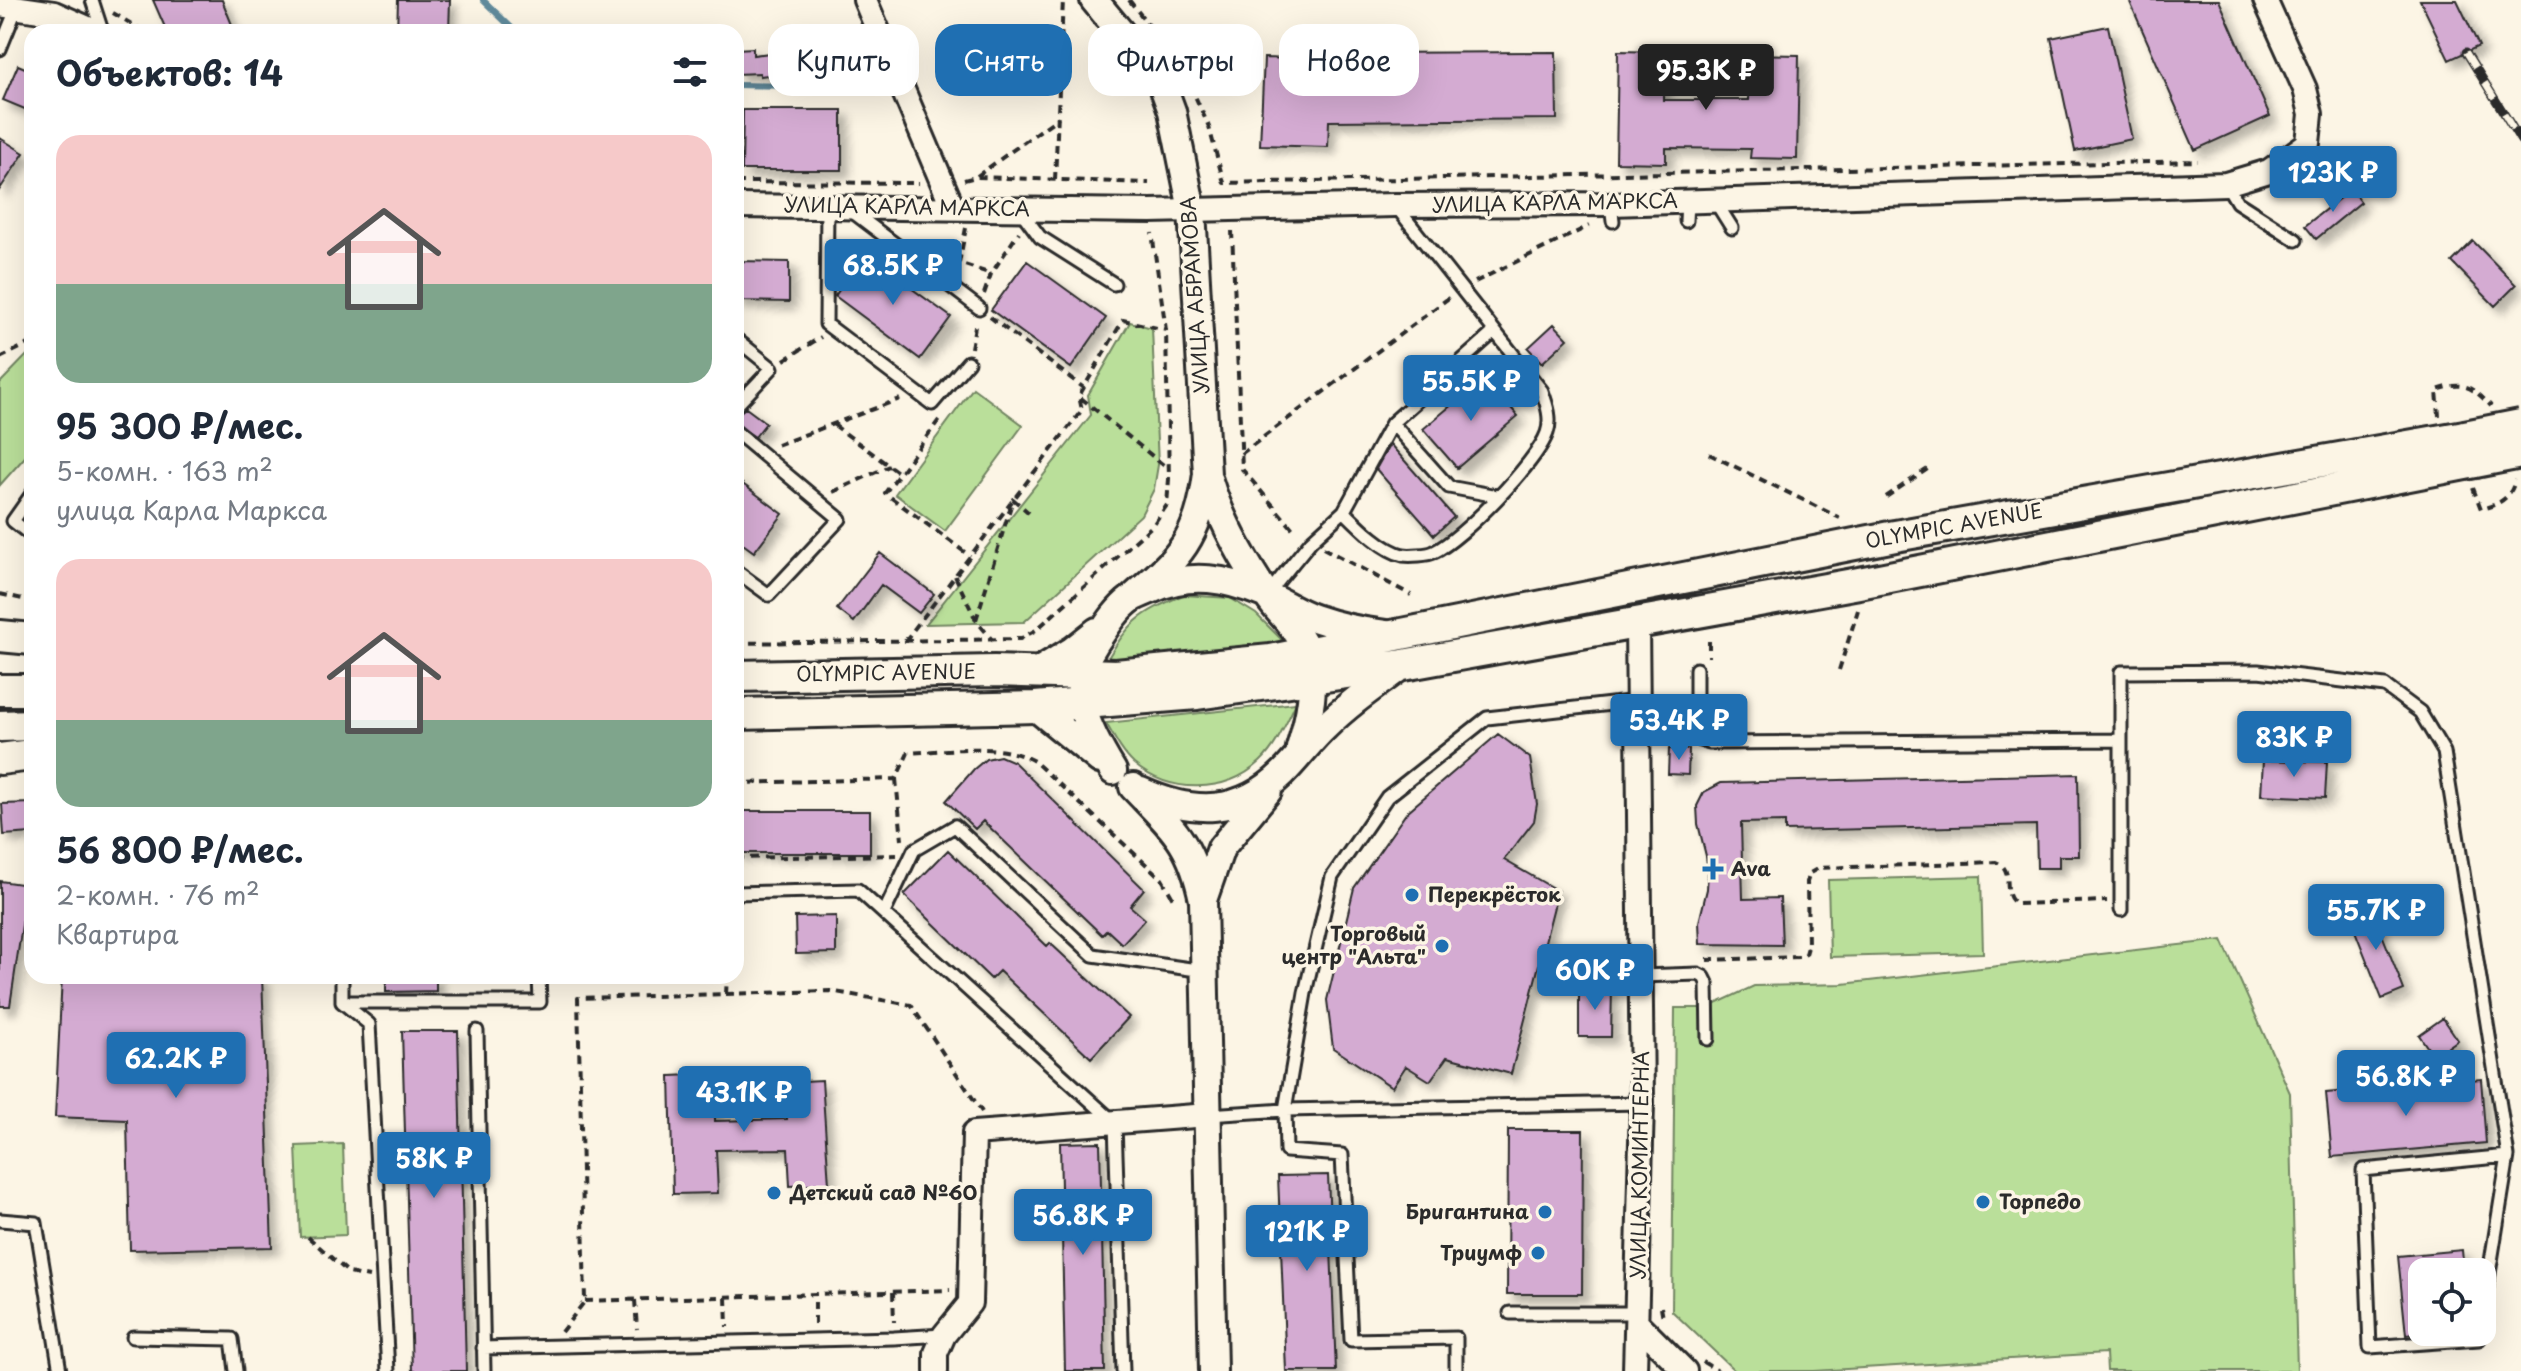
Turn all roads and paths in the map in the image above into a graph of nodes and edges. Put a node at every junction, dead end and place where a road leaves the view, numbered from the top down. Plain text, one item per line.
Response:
1 (92, 0) edge
2 (865, 0) edge
3 (1063, 0) edge
4 (1094, 0) edge
5 (2265, 0) edge
6 (8, 6) edge
7 (81, 24) edge
8 (98, 24) edge
9 (132, 24) edge
10 (0, 49) edge
11 (1059, 117) junction
12 (2198, 161) dead end
13 (1055, 180) junction
14 (744, 182) edge
15 (1149, 183) dead end
16 (1224, 183) dead end
17 (943, 184) junction
18 (2226, 184) junction
19 (1715, 201) junction
20 (1395, 205) junction
21 (744, 206) edge
22 (836, 206) junction
23 (1192, 210) junction
24 (1608, 215) junction
25 (960, 216) junction
26 (1021, 218) junction
27 (1232, 228) dead end
28 (1732, 228) dead end
29 (1152, 231) dead end
30 (2296, 240) dead end
31 (1114, 284) dead end
32 (1460, 289) junction
33 (979, 308) junction
34 (833, 330) junction
35 (1166, 330) junction
36 (1493, 333) junction
37 (744, 345) edge
38 (24, 346) edge
39 (0, 358) edge
40 (968, 362) joint
41 (772, 368) junction
42 (1084, 388) junction
43 (917, 393) junction
44 (1079, 396) junction
45 (744, 398) edge
46 (946, 411) dead end
47 (2439, 416) dead end
48 (2510, 419) edge
49 (1392, 423) junction
50 (833, 424) junction
51 (744, 439) edge
52 (759, 452) junction
53 (2521, 453) edge
54 (1241, 454) junction
55 (1709, 454) dead end
56 (2471, 461) junction
57 (889, 466) junction
58 (1167, 468) junction
59 (1929, 468) dead end
60 (899, 473) junction
61 (1207, 474) junction
62 (1497, 496) junction
63 (1886, 497) dead end
64 (1013, 499) junction
65 (817, 500) junction
66 (24, 505) edge
67 (2481, 509) dead end
68 (1344, 511) junction
69 (1029, 513) dead end
70 (1840, 518) dead end
71 (24, 530) edge
72 (1294, 530) dead end
73 (1311, 541) junction
74 (970, 556) junction
75 (955, 576) junction
76 (744, 577) edge
77 (0, 594) edge
78 (1267, 595) junction
79 (1411, 595) dead end
80 (24, 599) edge
81 (1131, 599) junction
82 (1858, 610) dead end
83 (976, 620) junction
84 (1109, 622) junction
85 (1637, 623) junction
86 (1389, 635) junction
87 (0, 636) edge
88 (24, 638) edge
89 (905, 641) junction
90 (993, 641) junction
91 (1709, 641) dead end
92 (744, 643) edge
93 (1709, 657) dead end
94 (1309, 665) junction
95 (1403, 665) junction
96 (1696, 669) dead end
97 (1839, 670) dead end
98 (1037, 672) junction
99 (744, 676) edge
100 (1081, 689) junction
101 (0, 690) edge
102 (24, 690) edge
103 (1638, 701) junction
104 (1035, 707) junction
105 (744, 714) edge
106 (24, 725) edge
107 (0, 726) edge
108 (2121, 740) junction
109 (24, 756) edge
110 (0, 759) edge
111 (1291, 763) junction
112 (896, 779) junction
113 (1123, 779) junction
114 (744, 783) edge
115 (902, 840) dead end
116 (903, 855) dead end
117 (744, 858) edge
118 (744, 893) edge
119 (1174, 900) dead end
120 (1203, 900) junction
121 (2121, 906) joint
122 (884, 913) junction
123 (1707, 960) dead end
124 (1205, 972) junction
125 (1641, 976) junction
126 (342, 984) edge
127 (539, 984) edge
128 (727, 984) edge
129 (726, 994) junction
130 (342, 1002) junction
131 (477, 1031) dead end
132 (1708, 1039) dead end
133 (1642, 1103) junction
134 (1285, 1110) junction
135 (1208, 1115) junction
136 (1115, 1123) junction
137 (995, 1133) junction
138 (2508, 1156) junction
139 (0, 1220) edge
140 (308, 1237) dead end
141 (2492, 1258) edge
142 (383, 1279) junction
143 (969, 1290) junction
144 (893, 1292) junction
145 (815, 1294) junction
146 (726, 1297) junction
147 (635, 1300) junction
148 (585, 1301) junction
149 (1510, 1313) dead end
150 (1637, 1318) junction
151 (944, 1335) junction
152 (133, 1337) dead end
153 (894, 1338) junction
154 (814, 1340) junction
155 (727, 1342) junction
156 (638, 1344) junction
157 (2408, 1344) edge
158 (550, 1347) junction
159 (483, 1348) junction
160 (60, 1371) edge
161 (236, 1371) edge
162 (388, 1371) edge
163 (484, 1371) edge
164 (936, 1371) edge
165 (1123, 1371) edge
166 (1213, 1371) edge
167 (1456, 1371) edge
168 (1635, 1371) edge
169 (1685, 1371) edge

1 - 8 lane
1 - 9 path
2 - 17 street
3 - 11 path
4 - 23 street, УЛИЦА АБРАМОВА
5 - 18 street, УЛИЦА КАРЛА МАРКСА
6 - 7 street
6 - 10 lane
11 - 13 path
11 - 13 path
12 - 16 path
13 - 15 path
14 - 17 path
17 - 25 street
18 - 19 street, УЛИЦА КАРЛА МАРКСА
18 - 30 lane
19 - 24 street, УЛИЦА КАРЛА МАРКСА
19 - 28 lane
20 - 23 street, УЛИЦА КАРЛА МАРКСА
20 - 24 street, УЛИЦА КАРЛА МАРКСА
20 - 32 lane
21 - 22 street, УЛИЦА КАРЛА МАРКСА
22 - 25 street, УЛИЦА КАРЛА МАРКСА
22 - 33 lane
22 - 34 lane
23 - 26 street, УЛИЦА КАРЛА МАРКСА
23 - 61 street, УЛИЦА АБРАМОВА
24 - 32 path
25 - 26 street, УЛИЦА КАРЛА МАРКСА
25 - 26 path
26 - 31 lane
27 - 54 path
29 - 35 path
32 - 36 lane
32 - 54 path
33 - 40 path
33 - 42 path
34 - 41 path
34 - 43 lane
35 - 42 path
35 - 58 path
36 - 49 lane
36 - 62 lane
37 - 41 lane
38 - 39 path
40 - 43 lane
41 - 45 lane
42 - 44 path
43 - 50 path
44 - 58 path
44 - 64 path
46 - 60 path
47 - 48 path
48 - 56 main road, OLYMPIC AVENUE, bridge
49 - 62 lane
49 - 68 lane
50 - 52 path
50 - 57 path
51 - 52 lane
52 - 65 lane
53 - 56 main road, OLYMPIC AVENUE, bridge
54 - 72 path
55 - 70 path
56 - 67 path
56 - 85 main road, OLYMPIC AVENUE
56 - 86 main road, OLYMPIC AVENUE
57 - 60 path
57 - 65 path
58 - 90 path
59 - 63 path
60 - 74 path
61 - 78 street
61 - 81 street
62 - 68 lane
64 - 69 path
64 - 74 path
64 - 83 path
65 - 76 lane
66 - 71 lane
68 - 73 lane
73 - 78 lane
73 - 79 path
74 - 75 path
75 - 83 path
75 - 89 path
77 - 80 path
78 - 81 street, OLYMPIC AVENUE
78 - 86 street, OLYMPIC AVENUE
78 - 94 street
81 - 84 street, OLYMPIC AVENUE
82 - 97 path
83 - 90 path
84 - 98 street, OLYMPIC AVENUE
84 - 100 street, OLYMPIC AVENUE
85 - 95 main road, OLYMPIC AVENUE
85 - 103 street, УЛИЦА КОМИНТЕРНА
86 - 94 main road, OLYMPIC AVENUE
87 - 88 main road
89 - 90 path
89 - 92 path
91 - 93 path
94 - 95 main road, OLYMPIC AVENUE
94 - 100 main road, OLYMPIC AVENUE
94 - 111 street
95 - 111 street, OLYMPIC AVENUE
96 - 108 lane
98 - 99 main road, OLYMPIC AVENUE
98 - 100 main road, OLYMPIC AVENUE
100 - 104 main road, OLYMPIC AVENUE
100 - 113 street
101 - 102 main road
103 - 125 street, УЛИЦА КОМИНТЕРНА
103 - 134 lane
104 - 105 main road, OLYMPIC AVENUE
104 - 113 street, OLYMPIC AVENUE
106 - 107 main road
108 - 121 lane
108 - 138 lane
109 - 110 main road
111 - 113 street, OLYMPIC AVENUE
111 - 120 street
112 - 114 path
112 - 115 path
112 - 119 path
113 - 120 street
116 - 117 path
118 - 122 lane
120 - 124 street
121 - 123 path
122 - 124 lane
122 - 136 lane
124 - 135 street
125 - 132 lane
125 - 133 street, УЛИЦА КОМИНТЕРНА
126 - 130 lane
127 - 130 lane
128 - 129 path
129 - 137 path
129 - 148 path
130 - 142 lane
131 - 159 lane
133 - 134 lane
133 - 150 street, УЛИЦА КОМИНТЕРНА
134 - 135 lane
134 - 167 lane
135 - 136 street
135 - 166 street
136 - 137 street
136 - 165 lane
137 - 143 street
138 - 141 lane
138 - 157 lane
139 - 160 lane
140 - 142 path
142 - 162 lane
143 - 144 path
143 - 151 street
144 - 145 path
144 - 153 path
145 - 146 path
145 - 154 path
146 - 147 path
146 - 155 path
147 - 148 path
147 - 156 path
148 - 158 path
149 - 150 lane
150 - 168 street, УЛИЦА КОМИНТЕРНА
150 - 169 street
151 - 153 lane
151 - 164 street
152 - 161 lane
153 - 154 lane
154 - 155 lane
155 - 156 lane
156 - 158 lane
158 - 159 lane
159 - 163 lane

